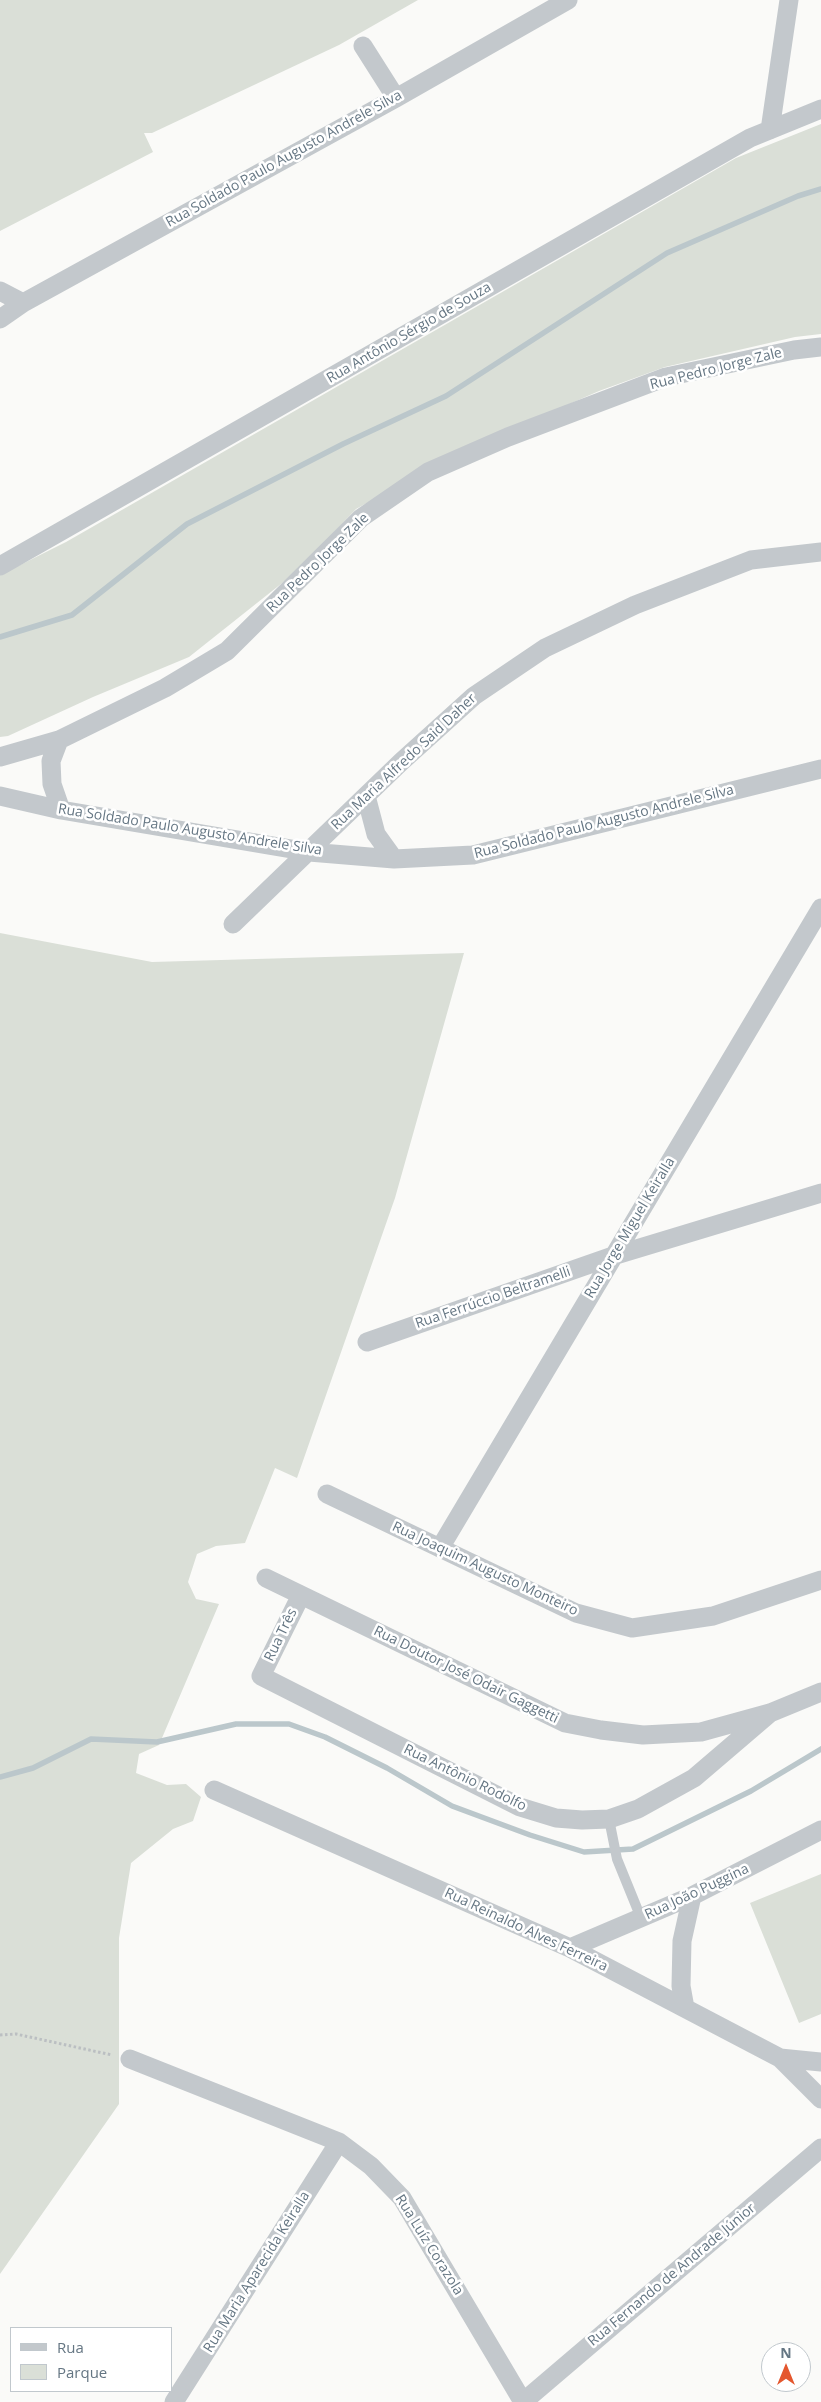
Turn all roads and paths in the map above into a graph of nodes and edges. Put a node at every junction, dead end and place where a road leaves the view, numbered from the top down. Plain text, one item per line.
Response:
1 (568, 0) edge
2 (789, 0) edge
3 (363, 46) dead end
4 (396, 98) junction
5 (821, 109) edge
6 (770, 130) junction
7 (0, 291) edge
8 (23, 303) junction
9 (0, 319) edge
10 (821, 347) edge
11 (821, 552) edge
12 (0, 566) edge
13 (59, 740) junction
14 (0, 757) edge
15 (821, 769) edge
16 (0, 796) edge
17 (366, 796) junction
18 (61, 810) junction
19 (308, 852) junction
20 (394, 859) junction
21 (821, 908) edge
22 (233, 924) dead end
23 (821, 1193) edge
24 (612, 1256) junction
25 (367, 1342) dead end
26 (327, 1494) dead end
27 (440, 1548) junction
28 (266, 1578) dead end
29 (821, 1580) edge
30 (301, 1595) junction
31 (261, 1676) joint
32 (821, 1692) edge
33 (770, 1713) junction
34 (214, 1790) dead end
35 (609, 1819) junction
36 (821, 1830) edge
37 (692, 1896) junction
38 (641, 1918) junction
39 (570, 1948) junction
40 (685, 2008) junction
41 (0, 2035) edge
42 (780, 2058) junction
43 (130, 2059) joint
44 (821, 2062) edge
45 (821, 2099) edge
46 (339, 2142) junction
47 (821, 2148) edge
48 (174, 2402) edge
49 (523, 2402) edge

1 - 4 street, Rua Soldado Paulo Augusto Andrele Silva
2 - 6 street
3 - 4 street
4 - 8 street, Rua Soldado Paulo Augusto Andrele Silva
5 - 6 street, Rua Antônio Sérgio de Souza
6 - 12 street, Rua Antônio Sérgio de Souza
7 - 8 street
8 - 9 street, Rua Soldado Paulo Augusto Andrele Silva
10 - 13 street, Rua Pedro Jorge Zale
11 - 17 street, Rua Maria Alfredo Said Daher
13 - 14 street, Rua Pedro Jorge Zale
13 - 18 street
15 - 20 street, Rua Soldado Paulo Augusto Andrele Silva
16 - 18 street, Rua Soldado Paulo Augusto Andrele Silva
17 - 19 street, Rua Maria Alfredo Said Daher
17 - 20 street
18 - 19 street, Rua Soldado Paulo Augusto Andrele Silva
19 - 20 street, Rua Soldado Paulo Augusto Andrele Silva
19 - 22 street, Rua Maria Alfredo Said Daher
21 - 24 street, Rua Jorge Miguel Keiralla
23 - 24 street, Rua Ferrúccio Beltramelli
24 - 25 street, Rua Ferrúccio Beltramelli
24 - 27 street, Rua Jorge Miguel Keiralla
26 - 27 street, Rua Joaquim Augusto Monteiro
27 - 29 street, Rua Joaquim Augusto Monteiro
28 - 30 street, Rua Doutor José Odair Gaggetti
30 - 31 street, Rua Três
30 - 33 street, Rua Doutor José Odair Gaggetti
31 - 35 street, Rua Antônio Rodolfo
32 - 33 street, Rua Doutor José Odair Gaggetti
33 - 35 street, Rua Antônio Rodolfo
34 - 39 street, Rua Reinaldo Alves Ferreira
35 - 38 lane
36 - 37 street, Rua João Puggina
37 - 38 street, Rua João Puggina
37 - 40 street
38 - 39 street, Rua João Puggina
39 - 40 street, Rua Reinaldo Alves Ferreira
40 - 42 street, Rua Reinaldo Alves Ferreira
41 - 43 path
42 - 44 street
42 - 45 street, Rua Reinaldo Alves Ferreira
43 - 46 street, Rua Luíz Corazola
46 - 48 street, Rua Maria Aparecida Keiralla
46 - 49 street, Rua Luíz Corazola
47 - 49 street, Rua Fernando de Andrade Júnior

